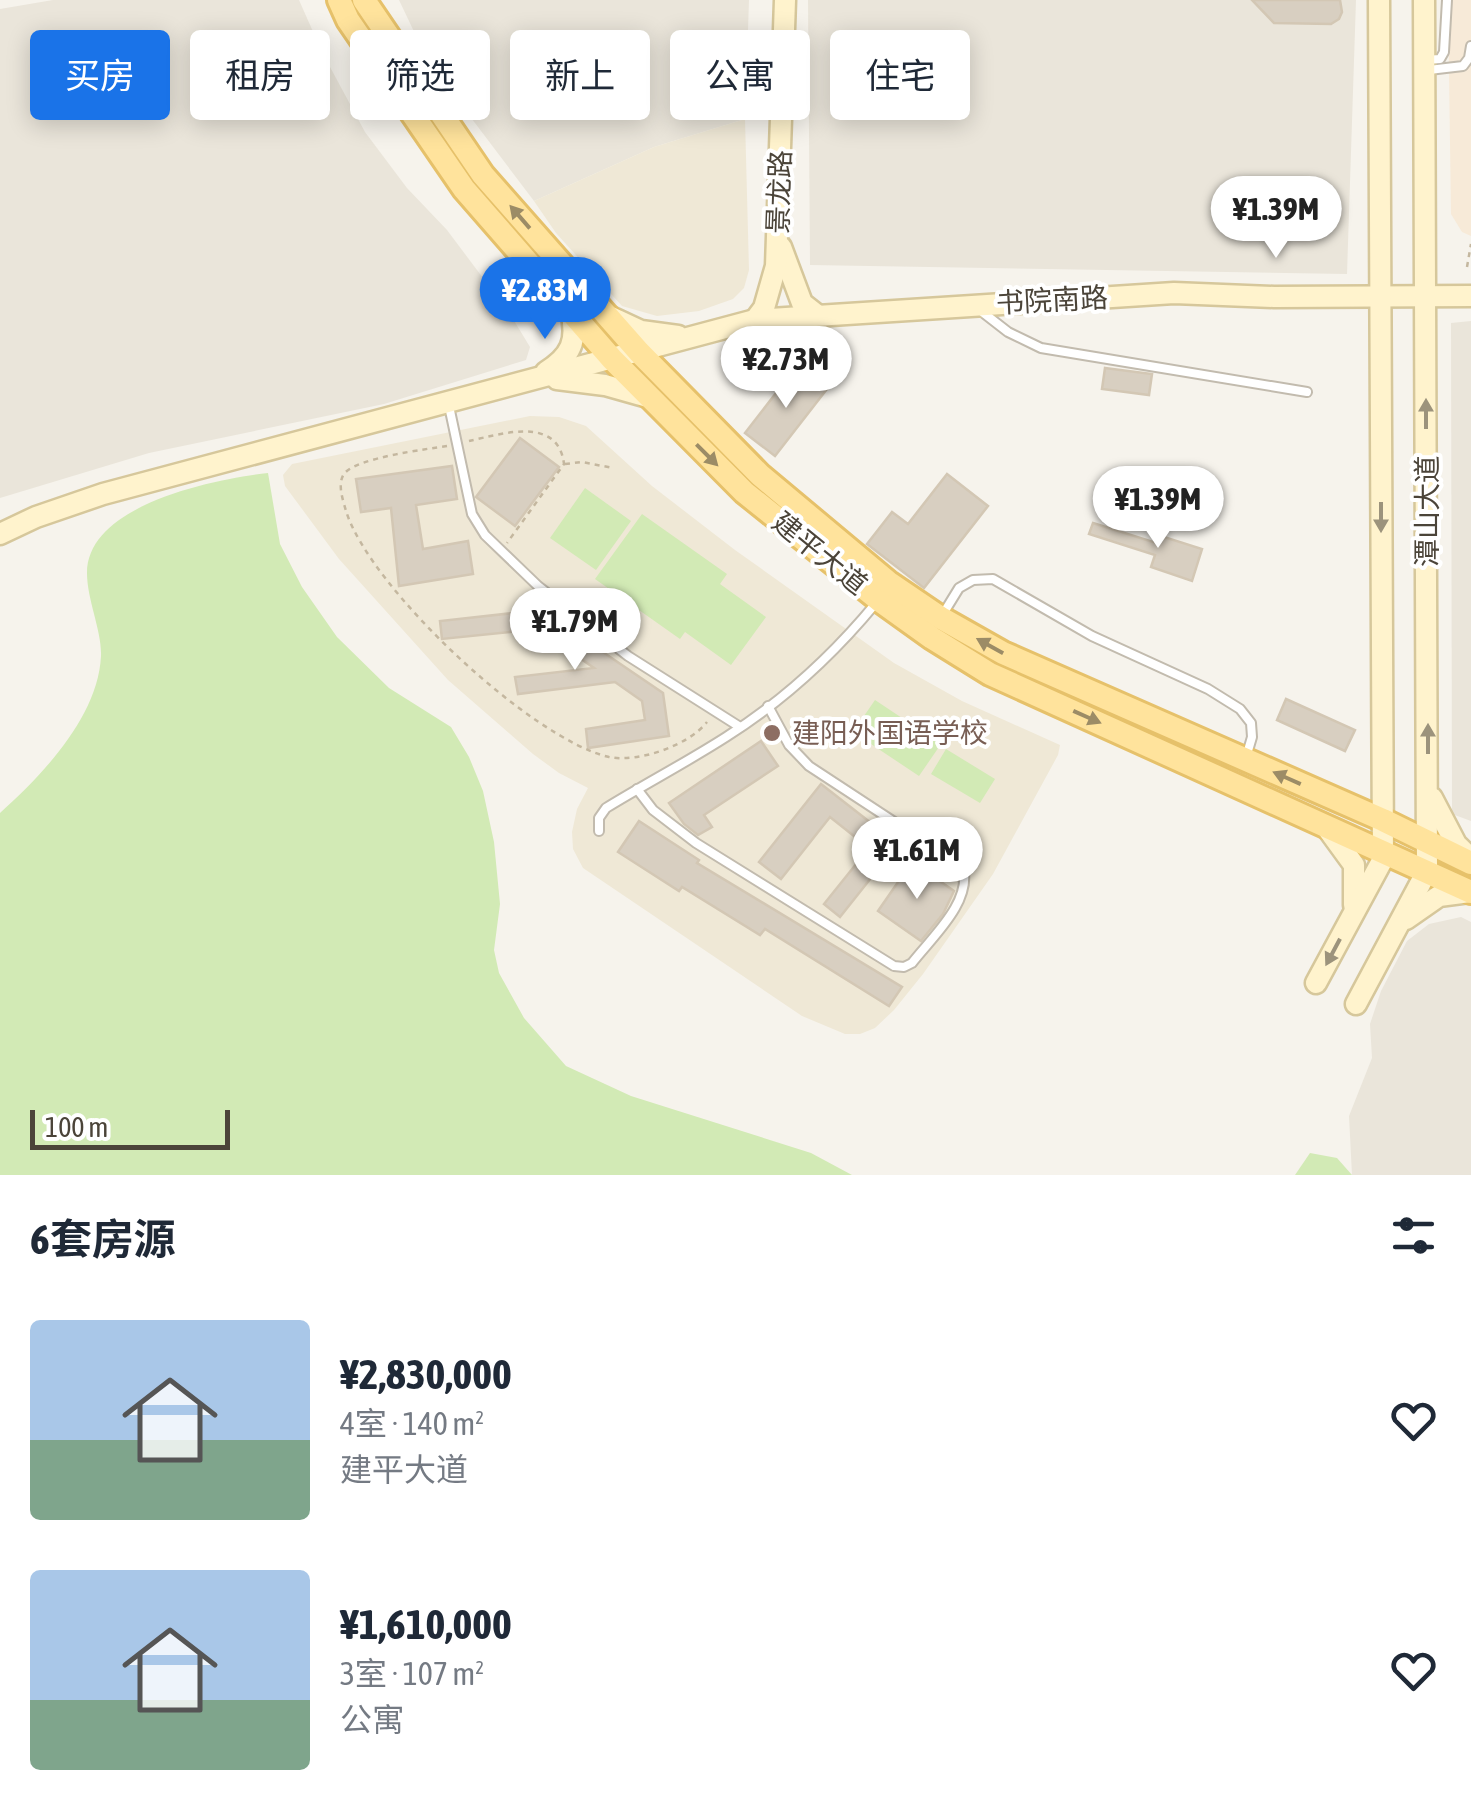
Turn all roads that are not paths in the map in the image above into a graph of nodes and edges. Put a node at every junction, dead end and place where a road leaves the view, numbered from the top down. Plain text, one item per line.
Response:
1 (338, 0) edge
2 (364, 0) edge
3 (786, 0) edge
4 (1378, 0) edge
5 (1424, 0) edge
6 (1447, 0) edge
7 (1471, 46) edge
8 (1424, 65) junction
9 (778, 236) junction
10 (1469, 275) edge
11 (1426, 290) junction
12 (1380, 291) junction
13 (1471, 296) edge
14 (974, 305) junction
15 (571, 312) junction
16 (605, 314) junction
17 (816, 314) junction
18 (755, 320) junction
19 (695, 336) junction
20 (639, 352) junction
21 (612, 359) junction
22 (535, 378) junction
23 (678, 392) junction
24 (1307, 392) dead end
25 (651, 398) junction
26 (448, 404) junction
27 (0, 534) edge
28 (879, 600) junction
29 (941, 618) junction
30 (768, 706) junction
31 (740, 727) junction
32 (1244, 759) junction
33 (1383, 766) junction
34 (636, 789) junction
35 (1428, 791) junction
36 (1335, 799) junction
37 (1383, 820) junction
38 (1322, 822) junction
39 (599, 831) dead end
40 (1428, 844) junction
41 (1383, 850) junction
42 (1471, 861) edge
43 (1428, 871) junction
44 (1471, 892) edge
45 (1354, 912) junction
46 (1397, 927) junction
47 (1316, 983) dead end
48 (1356, 1004) dead end

1 - 15 main road, 建平大道
16 -> 2 main road, 建平大道
3 - 9 main road, 景龙路
4 - 12 main road, 潭山大道
5 - 8 main road, 潭山大道
6 - 8 lane
7 - 8 lane
8 - 11 main road, 潭山大道
9 - 17 main road
9 - 18 main road, 景龙路
10 - 11 main road
11 - 12 main road, 书院南路
11 - 13 main road
35 -> 11 main road, 潭山大道
12 - 14 main road, 书院南路
12 -> 33 main road, 潭山大道
14 - 17 main road, 书院南路
14 - 24 lane
15 - 21 main road, 建平大道
15 - 22 main road
16 - 19 main road
16 - 20 main road, 建平大道
17 - 18 main road, 书院南路
18 - 19 main road, 书院南路
19 - 20 main road, 书院南路
19 - 23 main road
20 - 21 main road, 书院南路
20 - 23 main road, 建平大道
21 - 22 main road, 书院南路
21 - 25 main road, 建平大道
22 - 25 main road
22 - 26 main road, 书院南路
23 - 29 main road, 建平大道
25 -> 28 main road, 建平大道
26 - 27 main road, 书院南路
26 - 31 lane
28 - 30 lane
28 -> 38 main road, 建平大道
32 -> 29 main road, 建平大道
29 - 32 lane
30 - 31 lane
30 - 34 lane
31 - 34 lane
36 -> 32 main road, 建平大道
33 - 36 main road
33 - 37 main road, 潭山大道
34 - 39 lane
35 - 40 main road, 潭山大道
35 - 42 main road
36 - 37 main road, 建平大道
37 - 40 main road, 建平大道
37 - 41 main road, 潭山大道
38 - 41 main road, 建平大道
38 - 45 main road
40 - 42 main road, 建平大道
40 - 43 main road, 潭山大道
41 - 43 main road, 建平大道
41 - 45 main road, 潭山大道
43 - 44 main road, 建平大道
43 - 46 main road, 潭山大道
44 - 46 main road
45 -> 47 main road, 潭山大道
46 - 48 main road, 潭山大道

